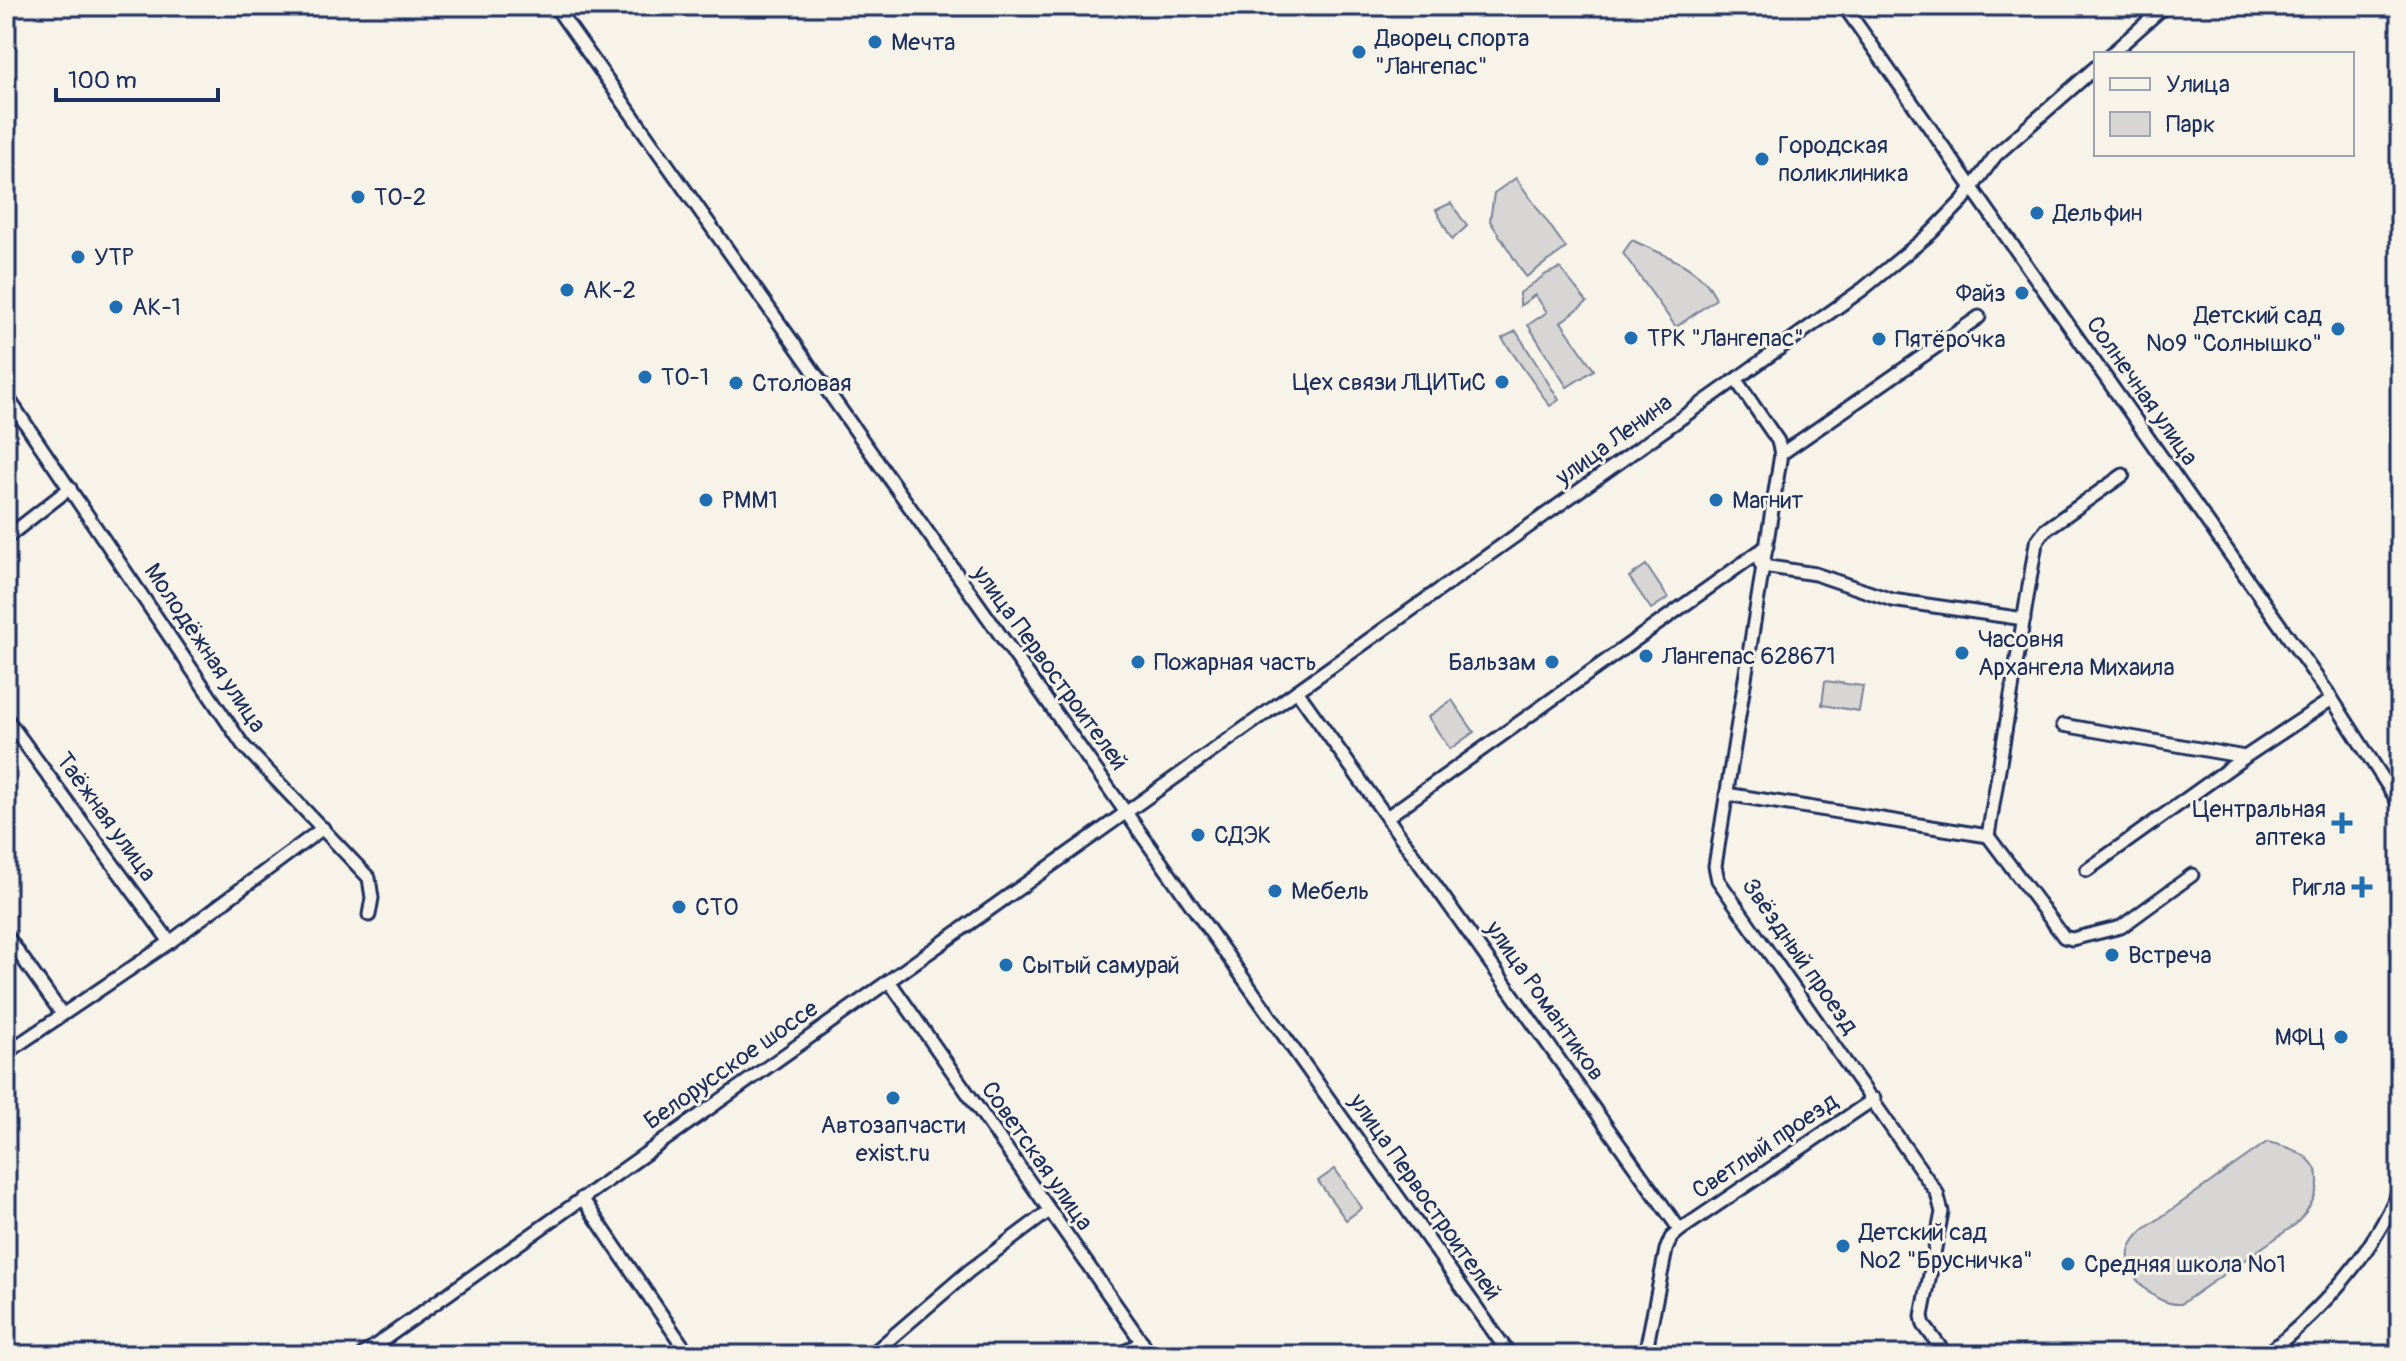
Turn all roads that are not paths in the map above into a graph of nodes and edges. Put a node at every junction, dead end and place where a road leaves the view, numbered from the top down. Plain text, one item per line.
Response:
1 (555, 6) edge
2 (1844, 6) edge
3 (2165, 6) edge
4 (2113, 52) edge
5 (2094, 69) edge
6 (1973, 186) junction
7 (1979, 317) dead end
8 (1736, 380) junction
9 (6, 395) edge
10 (1781, 454) junction
11 (2123, 475) dead end
12 (70, 488) junction
13 (6, 538) edge
14 (1767, 546) junction
15 (1753, 555) junction
16 (1763, 566) junction
17 (2024, 619) junction
18 (1297, 691) junction
19 (2332, 699) junction
20 (6, 718) edge
21 (2063, 725) dead end
22 (2245, 757) junction
23 (1726, 794) junction
24 (2400, 805) edge
25 (1126, 813) junction
26 (1387, 817) junction
27 (323, 828) junction
28 (1988, 836) junction
29 (2087, 870) dead end
30 (2192, 875) dead end
31 (369, 915) dead end
32 (6, 935) edge
33 (170, 942) junction
34 (889, 981) junction
35 (62, 1014) junction
36 (6, 1053) edge
37 (1874, 1099) junction
38 (2400, 1188) edge
39 (582, 1198) junction
40 (1049, 1211) junction
41 (1680, 1230) junction
42 (1142, 1341) junction
43 (362, 1355) edge
44 (689, 1355) edge
45 (871, 1355) edge
46 (1121, 1355) edge
47 (1151, 1355) edge
48 (1510, 1355) edge
49 (1645, 1355) edge
50 (1946, 1355) edge
51 (2266, 1355) edge

1 - 25 street, улица Первостроителей
2 - 6 street, Солнечная улица
3 - 4 street
5 - 6 street, улица Ленина
6 - 8 street, улица Ленина
6 - 19 street, Солнечная улица
7 - 10 street
8 - 10 street
8 - 18 street, улица Ленина
9 - 12 street, Молодёжная улица
10 - 14 street, Звёздный проезд
11 - 17 street
12 - 13 street
12 - 27 street, Молодёжная улица
14 - 15 street
14 - 16 street, Звёздный проезд
15 - 16 street
15 - 26 street
16 - 17 street
16 - 23 street, Звёздный проезд
17 - 28 street
18 - 25 street, улица Ленина
18 - 26 street, улица Романтиков
19 - 22 street
19 - 24 street, Солнечная улица
20 - 33 street, Таёжная улица
21 - 22 street
22 - 29 street
23 - 28 street
23 - 37 street, Звёздный проезд
25 - 34 street, Белорусское шоссе
25 - 48 street, улица Первостроителей
26 - 41 street, улица Романтиков
27 - 31 street, Молодёжная улица
27 - 33 street
28 - 30 street
32 - 35 street
33 - 35 street
34 - 39 street, Белорусское шоссе
34 - 40 street, Советская улица
35 - 36 street
37 - 41 street, Светлый проезд
37 - 50 street, Звёздный проезд
38 - 51 street
39 - 43 street, Белорусское шоссе
39 - 44 street
40 - 42 street, Советская улица
40 - 45 street
41 - 49 street
42 - 46 street
42 - 47 street, Советская улица

